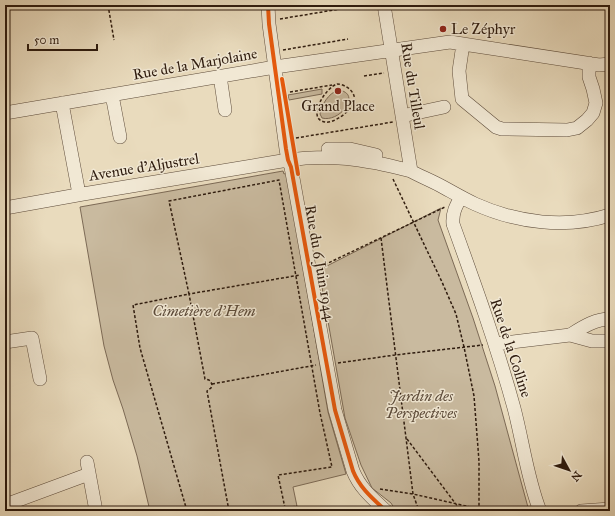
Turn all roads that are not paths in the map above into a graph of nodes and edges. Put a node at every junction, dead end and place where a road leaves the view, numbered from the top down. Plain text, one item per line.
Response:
1 (268, 5) edge
2 (384, 5) edge
3 (462, 44) junction
4 (391, 51) junction
5 (589, 63) junction
6 (610, 64) edge
7 (275, 67) junction
8 (220, 76) junction
9 (112, 95) junction
10 (62, 103) junction
11 (444, 107) dead end
12 (225, 110) dead end
13 (5, 113) edge
14 (402, 118) junction
15 (120, 136) dead end
16 (288, 160) junction
17 (411, 171) junction
18 (79, 194) junction
19 (459, 201) junction
20 (5, 208) edge
21 (610, 215) edge
22 (610, 319) edge
23 (570, 335) junction
24 (610, 341) edge
25 (5, 342) edge
26 (495, 344) junction
27 (40, 379) dead end
28 (5, 505) edge
29 (610, 509) edge
30 (96, 511) edge
31 (386, 511) edge
32 (540, 511) edge
33 (581, 511) edge

1 - 7 street, Rue du 6 Juin 1944
2 - 4 street, Rue du Tilleul
3 - 4 street, Rue de la Marjolaine
3 - 5 street, Rue de la Marjolaine
3 - 5 street
4 - 7 street, Rue de la Marjolaine
4 - 14 street, Rue du Tilleul
5 - 6 street, Rue de la Marjolaine
7 - 8 street, Rue de la Marjolaine
7 - 16 street, Rue du 6 Juin 1944
8 - 9 street, Rue de la Marjolaine
8 - 12 street
9 - 10 street, Rue de la Marjolaine
9 - 15 street
10 - 13 street, Rue de la Marjolaine
10 - 18 street
11 - 14 street
14 - 17 street, Rue du Tilleul
16 - 17 street, Avenue d'Aljustrel
16 - 18 street, Avenue d'Aljustrel
16 - 31 street, Rue du 6 Juin 1944
17 - 19 street, Avenue d'Aljustrel
18 - 20 street, Avenue d'Aljustrel
19 - 21 street, Avenue d'Aljustrel
19 - 26 street, Rue de la Colline
22 - 23 street
23 - 24 street
23 - 26 street
25 - 27 street
26 - 32 street, Rue de la Colline
28 - 30 street
29 - 33 street

